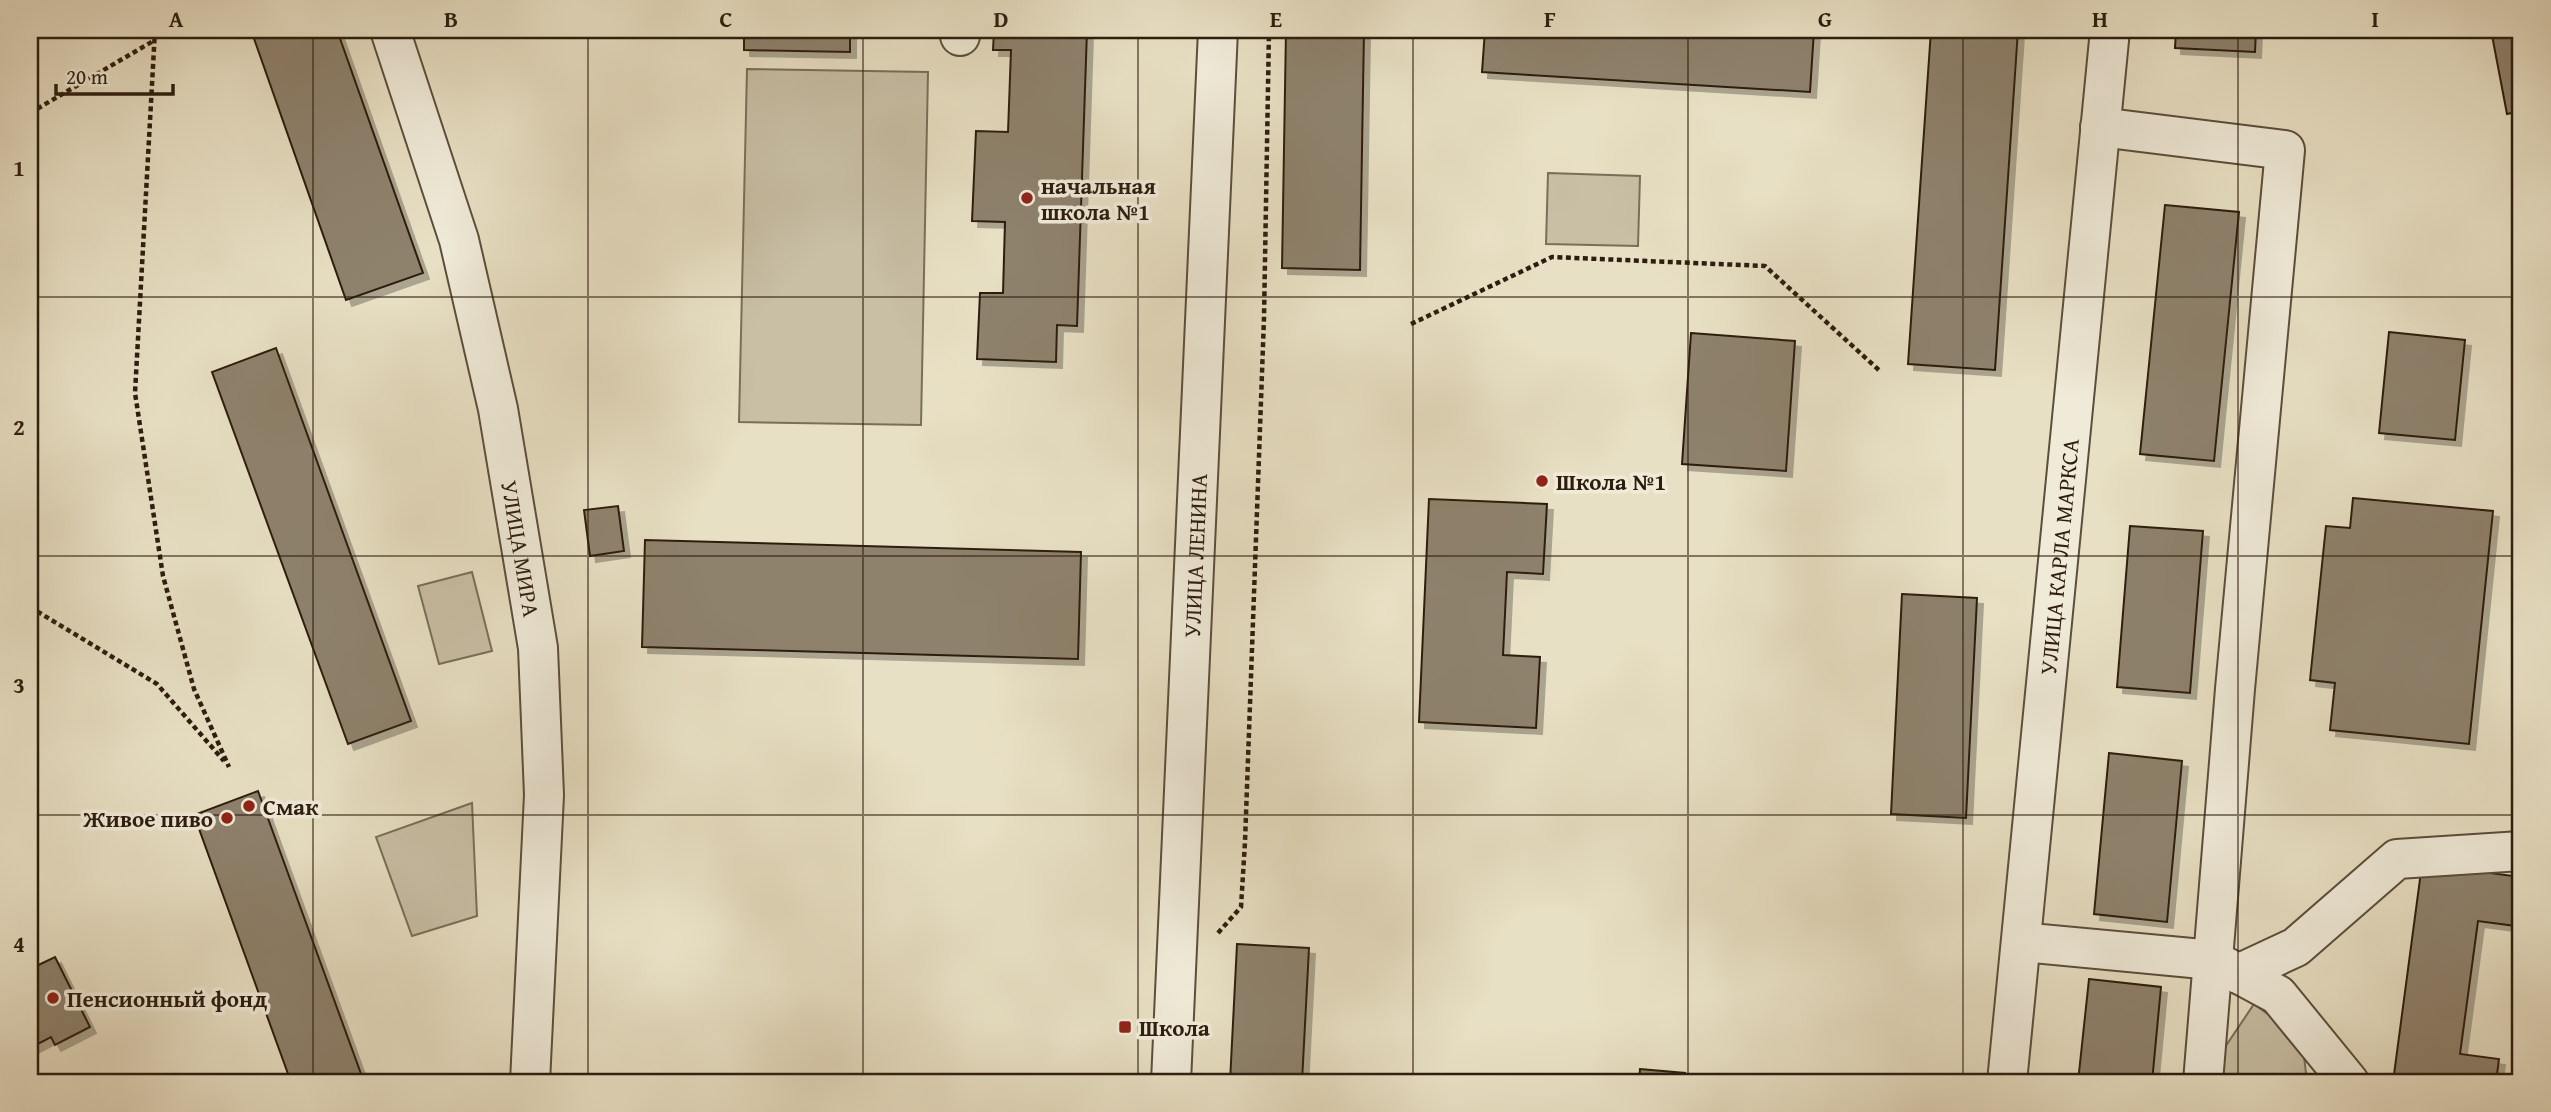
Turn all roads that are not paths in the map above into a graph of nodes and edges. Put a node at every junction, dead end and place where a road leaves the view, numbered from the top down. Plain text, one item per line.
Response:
1 (390, 30) edge
2 (1218, 30) edge
3 (2110, 30) edge
4 (2101, 127) junction
5 (2521, 851) edge
6 (2021, 942) junction
7 (2226, 967) junction
8 (530, 1082) edge
9 (1171, 1082) edge
10 (2007, 1082) edge
11 (2203, 1082) edge
12 (2349, 1082) edge

1 - 8 street, УЛИЦА МИРА
2 - 9 street, УЛИЦА ЛЕНИНА
3 - 4 street, УЛИЦА КАРЛА МАРКСА
4 - 6 street, УЛИЦА КАРЛА МАРКСА
4 - 7 street
5 - 7 street
6 - 7 street
6 - 10 street, УЛИЦА КАРЛА МАРКСА
7 - 11 street
7 - 12 street

